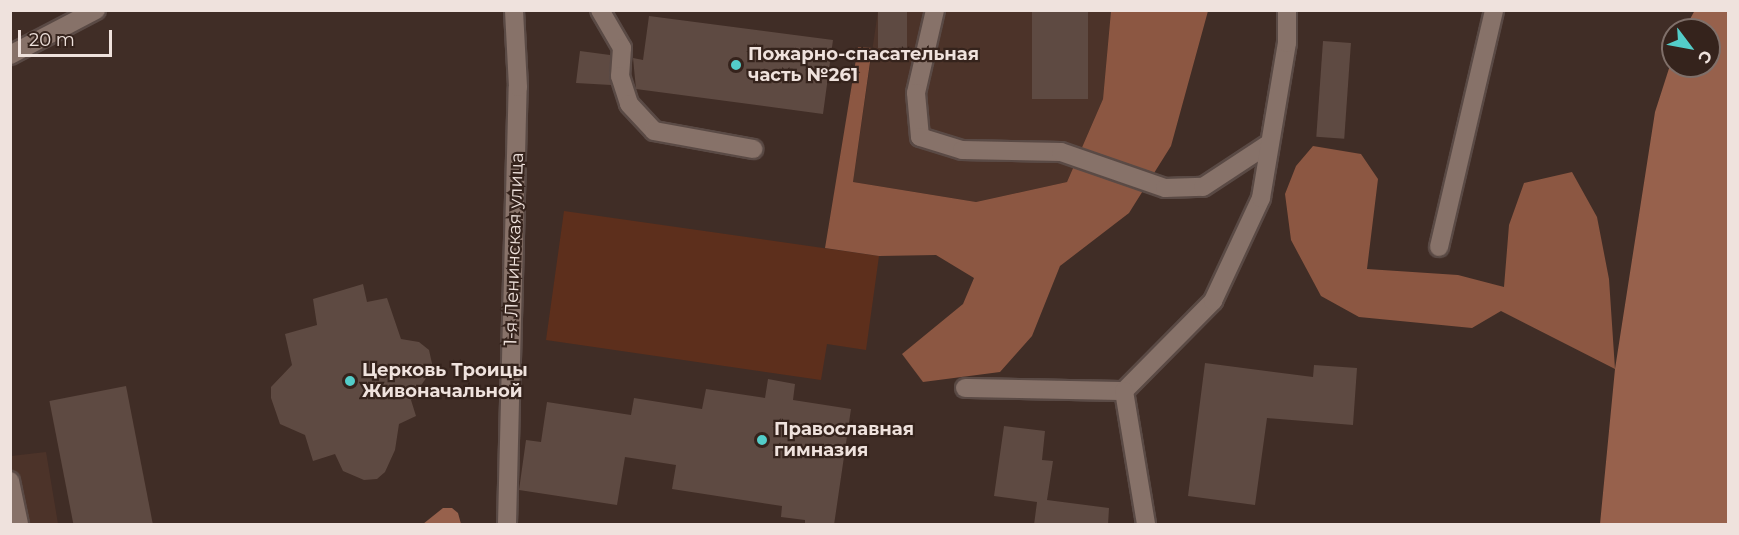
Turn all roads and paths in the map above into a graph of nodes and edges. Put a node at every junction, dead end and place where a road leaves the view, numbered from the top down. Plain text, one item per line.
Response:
1 (96, 10) edge
2 (514, 10) edge
3 (600, 10) edge
4 (935, 10) edge
5 (1287, 10) edge
6 (1494, 10) edge
7 (10, 55) edge
8 (1270, 143) junction
9 (753, 149) dead end
10 (1438, 247) dead end
11 (965, 388) dead end
12 (1124, 391) junction
13 (10, 481) edge
14 (19, 525) edge
15 (507, 525) edge
16 (1146, 525) edge

1 - 7 street
2 - 15 street, 1-я Ленинская улица
3 - 9 street
4 - 8 street
5 - 8 street
6 - 10 street
8 - 12 street
11 - 12 street
12 - 16 street
13 - 14 street

